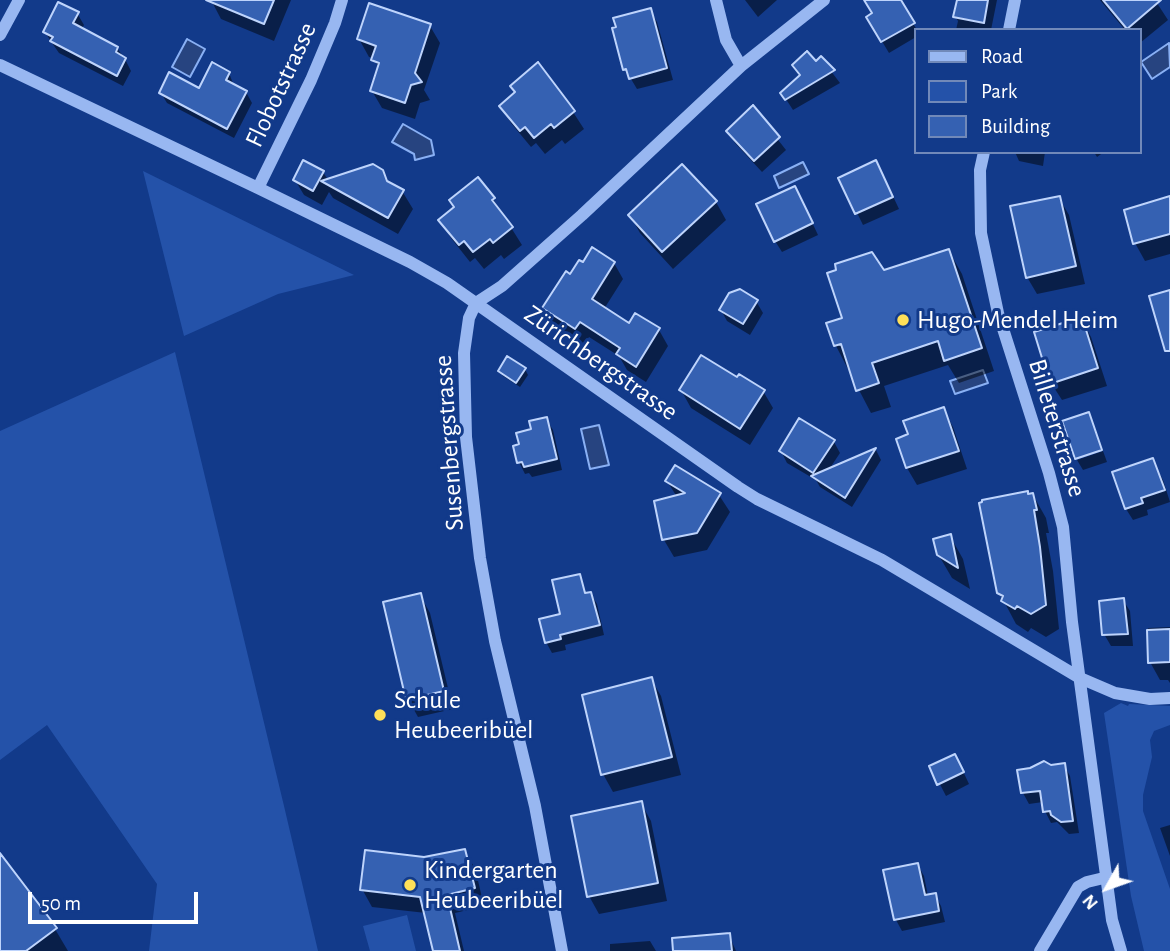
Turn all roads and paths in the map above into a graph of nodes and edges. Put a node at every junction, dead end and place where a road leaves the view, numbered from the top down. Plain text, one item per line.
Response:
1 (19, 0) edge
2 (342, 0) edge
3 (716, 0) edge
4 (824, 0) edge
5 (1015, 0) edge
6 (1009, 28) edge
7 (0, 35) edge
8 (0, 65) edge
9 (741, 66) junction
10 (984, 154) edge
11 (258, 188) junction
12 (476, 303) junction
13 (1080, 678) junction
14 (1170, 698) edge
15 (1108, 877) junction
16 (562, 951) edge
17 (1040, 951) edge
18 (1121, 951) edge

1 - 7 street
2 - 11 street, Flobotstrasse
3 - 9 street
4 - 9 street
5 - 6 street
8 - 11 street, Zürichbergstrasse
9 - 12 street
10 - 13 street, Billeterstrasse
11 - 12 street, Zürichbergstrasse
12 - 13 street, Zürichbergstrasse
12 - 16 street, Susenbergstrasse
13 - 14 street, Zürichbergstrasse
13 - 15 street, Billeterstrasse
15 - 17 street
15 - 18 street, Billeterstrasse

